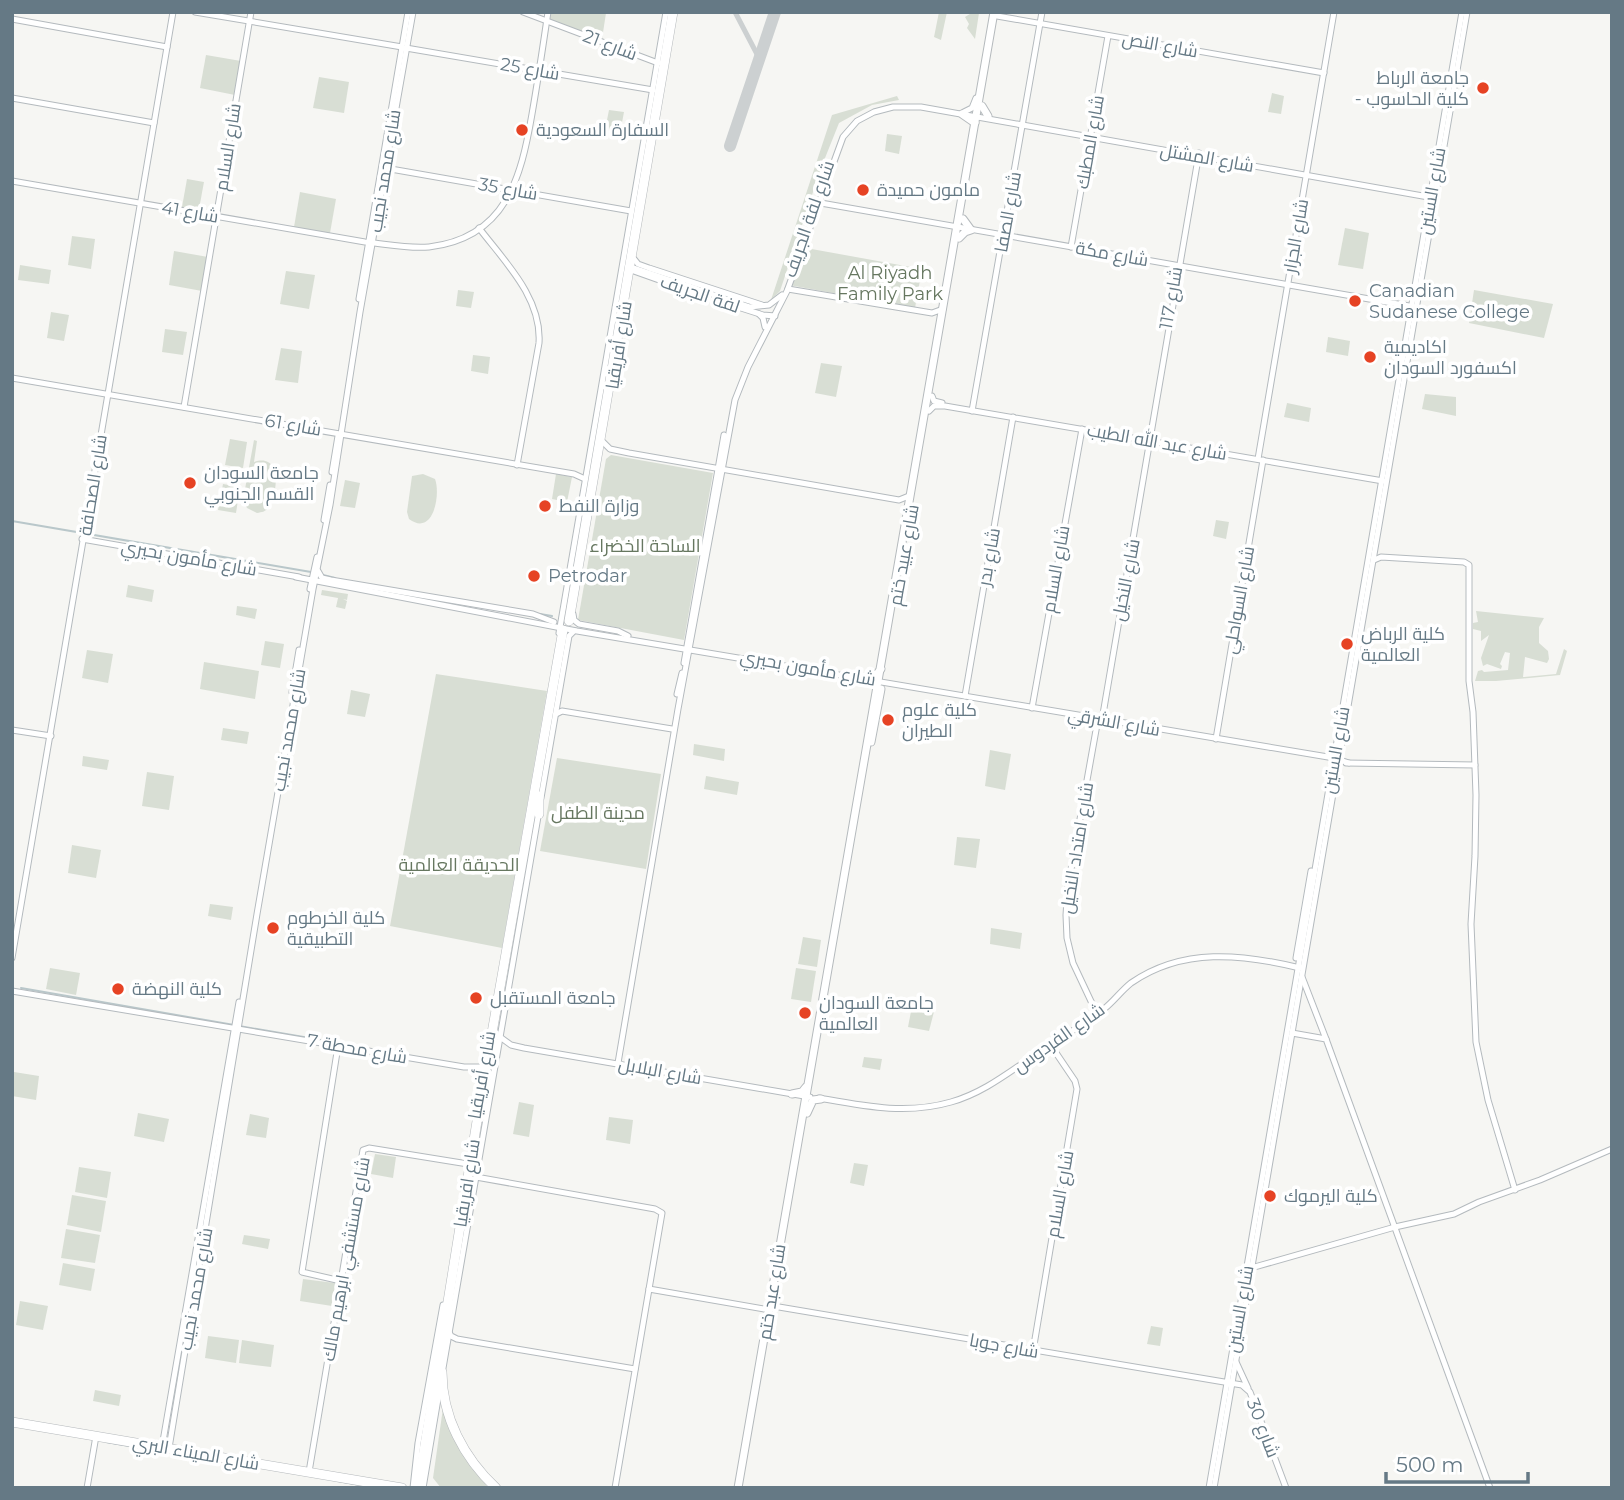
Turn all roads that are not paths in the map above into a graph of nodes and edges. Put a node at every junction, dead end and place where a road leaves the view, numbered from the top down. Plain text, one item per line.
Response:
1 (172, 12) edge
2 (195, 12) edge
3 (251, 12) edge
4 (410, 12) edge
5 (523, 12) edge
6 (548, 12) edge
7 (671, 12) edge
8 (1042, 12) edge
9 (1334, 12) edge
10 (1463, 12) edge
11 (995, 13) edge
12 (12, 19) edge
13 (250, 21) junction
14 (547, 21) junction
15 (1039, 24) junction
16 (664, 34) junction
17 (1108, 36) junction
18 (166, 46) junction
19 (404, 48) junction
20 (1452, 62) junction
21 (658, 63) junction
22 (984, 63) junction
23 (540, 71) junction
24 (1324, 73) junction
25 (653, 90) junction
26 (1451, 93) junction
27 (12, 98) edge
28 (963, 113) junction
29 (980, 118) junction
30 (153, 123) junction
31 (1023, 124) junction
32 (1091, 136) junction
33 (1438, 144) junction
34 (1196, 157) junction
35 (385, 168) junction
36 (1306, 173) junction
37 (643, 177) junction
38 (12, 181) edge
39 (512, 191) junction
40 (1431, 195) junction
41 (817, 200) junction
42 (139, 204) junction
43 (829, 205) junction
44 (631, 211) junction
45 (815, 212) junction
46 (217, 216) junction
47 (962, 219) junction
48 (956, 227) junction
49 (479, 229) junction
50 (971, 230) junction
51 (1004, 236) junction
52 (958, 238) junction
53 (371, 242) junction
54 (1071, 247) junction
55 (1179, 265) junction
56 (630, 266) junction
57 (645, 275) junction
58 (630, 280) junction
59 (1284, 284) junction
60 (786, 292) junction
61 (1412, 306) junction
62 (943, 309) junction
63 (932, 313) junction
64 (759, 314) junction
65 (773, 316) junction
66 (619, 321) junction
67 (941, 323) junction
68 (765, 327) junction
69 (1402, 356) junction
70 (936, 362) junction
71 (611, 364) junction
72 (12, 378) edge
73 (739, 381) junction
74 (107, 394) junction
75 (932, 396) junction
76 (1399, 396) junction
77 (608, 401) junction
78 (184, 407) junction
79 (973, 410) junction
80 (929, 411) junction
81 (1013, 417) junction
82 (1082, 428) junction
83 (340, 433) junction
84 (1148, 440) junction
85 (1387, 440) junction
86 (603, 442) junction
87 (629, 453) junction
88 (600, 458) junction
89 (1260, 459) junction
90 (517, 465) junction
91 (711, 467) junction
92 (721, 469) junction
93 (588, 470) junction
94 (574, 474) junction
95 (717, 476) junction
96 (585, 479) junction
97 (1383, 480) junction
98 (594, 486) junction
99 (912, 493) junction
100 (899, 500) junction
101 (908, 510) junction
102 (83, 539) junction
103 (580, 546) junction
104 (1374, 551) junction
105 (1381, 557) junction
106 (1373, 561) junction
107 (316, 570) junction
108 (301, 578) junction
109 (313, 583) junction
110 (361, 586) junction
111 (460, 606) junction
112 (562, 610) junction
113 (560, 624) junction
114 (628, 636) junction
115 (689, 648) junction
116 (881, 669) junction
117 (868, 679) junction
118 (882, 684) junction
119 (965, 696) junction
120 (558, 703) junction
121 (1032, 708) junction
122 (556, 714) junction
123 (1100, 720) junction
124 (673, 728) junction
125 (12, 730) edge
126 (49, 736) junction
127 (1216, 739) junction
128 (1331, 759) junction
129 (1349, 763) junction
130 (1475, 765) junction
131 (1336, 772) junction
132 (538, 796) junction
133 (539, 814) junction
134 (521, 863) junction
135 (525, 884) junction
136 (1304, 920) junction
137 (513, 930) junction
138 (12, 946) edge
139 (1296, 957) junction
140 (12, 958) edge
141 (1266, 961) junction
142 (1275, 961) junction
143 (1300, 968) junction
144 (501, 977) junction
145 (13, 991) edge
146 (503, 995) junction
147 (505, 1006) junction
148 (1097, 1014) junction
149 (237, 1018) junction
150 (236, 1030) junction
151 (1292, 1032) junction
152 (500, 1037) junction
153 (1326, 1039) junction
154 (234, 1041) junction
155 (1050, 1044) junction
156 (510, 1045) junction
157 (338, 1046) junction
158 (497, 1051) junction
159 (616, 1052) junction
160 (605, 1062) junction
161 (616, 1063) junction
162 (464, 1067) junction
163 (483, 1067) junction
164 (481, 1077) junction
165 (1281, 1078) junction
166 (809, 1086) junction
167 (792, 1094) junction
168 (807, 1097) junction
169 (821, 1098) junction
170 (805, 1110) junction
171 (477, 1113) junction
172 (482, 1131) junction
173 (1612, 1149) edge
174 (468, 1164) junction
175 (470, 1186) junction
176 (1515, 1190) junction
177 (1395, 1227) junction
178 (453, 1259) junction
179 (1251, 1268) junction
180 (341, 1281) junction
181 (455, 1287) junction
182 (649, 1289) junction
183 (772, 1308) junction
184 (449, 1332) junction
185 (457, 1339) junction
186 (443, 1348) junction
187 (1034, 1350) junction
188 (1236, 1362) junction
189 (635, 1369) junction
190 (442, 1372) junction
191 (1230, 1383) junction
192 (1248, 1388) junction
193 (431, 1417) junction
194 (12, 1422) edge
195 (96, 1436) junction
196 (418, 1442) junction
197 (167, 1443) junction
198 (309, 1472) junction
199 (488, 1483) edge
200 (419, 1486) edge
201 (398, 1487) edge
202 (87, 1488) edge
203 (496, 1488) edge
204 (615, 1488) edge
205 (740, 1488) edge
206 (1212, 1488) edge
207 (1286, 1488) edge
208 (1490, 1488) edge

1 - 18 street, شارع الصحافة
2 - 13 street, شارع 25
3 - 13 street, شارع السلام
4 - 19 street, شارع محمد نجيب
5 - 14 street, شارع 21
6 - 14 street
7 - 16 highway, شارع أفريقيا
7 - 37 highway, شارع أفريقيا
8 - 15 street, شارع الصفا
9 - 24 street, شارع الجزار
10 - 20 street, شارع الستين
10 - 26 street, شارع الستين
11 - 15 street, شارع النص
11 - 22 main road, شارع عبيد ختم
11 - 29 main road, شارع عبيد ختم
12 - 18 street
13 - 19 street, شارع 25
13 - 46 street, شارع السلام
14 - 21 street, شارع 21
14 - 23 street
15 - 17 street, شارع النص
15 - 31 street, شارع الصفا
16 - 21 street, شارع أفريقيا
16 - 37 highway, شارع أفريقيا
17 - 24 street, شارع النص
17 - 32 street, شارع المطبك
18 - 30 street, شارع الصحافة
19 - 23 street, شارع 25
19 - 35 street, شارع محمد نجيب
19 - 53 street, شارع محمد نجيب
20 - 26 street, شارع الستين
20 - 33 street
21 - 25 street, شارع أفريقيا
22 - 28 street, شارع عبيد ختم
22 - 29 main road, شارع عبيد ختم
23 - 25 street, شارع 25
23 - 39 street
24 - 36 street, شارع الجزار
25 - 37 street, شارع أفريقيا
26 - 33 street, شارع الستين
26 - 40 street, شارع الستين
27 - 30 street
28 - 29 main road
28 - 41 street, شارع لفة الجريف
29 - 31 street, شارع المشتل
29 - 47 main road, شارع عبيد ختم
29 - 48 main road, شارع عبيد ختم
30 - 42 street, شارع الصحافة
31 - 32 street, شارع المشتل
31 - 51 street, شارع الصفا
32 - 34 street, شارع المشتل
32 - 54 street, شارع المطبك
33 - 40 street, شارع الستين
34 - 36 street, شارع المشتل
34 - 55 street, شارع 117
35 - 39 street, شارع 35
35 - 53 street, شارع محمد نجيب
36 - 40 street, شارع المشتل
36 - 59 street, شارع الجزار
37 - 44 street, شارع أفريقيا
37 - 56 highway, شارع أفريقيا
38 - 42 street, شارع 41
39 - 44 street, شارع 35
39 - 49 street
40 - 61 street
40 - 61 street, شارع الستين
41 - 43 street, شارع مكة
41 - 45 street, شارع لفة الجريف
41 - 60 street, شارع لفة الجريف
42 - 46 street, شارع 41
42 - 74 street, شارع الصحافة
43 - 45 street
43 - 48 street, شارع مكة
44 - 66 street, شارع أفريقيا
45 - 60 street, شارع لفة الجريف
46 - 53 street, شارع 41
46 - 78 street, شارع السلام
47 - 48 main road, شارع عبيد ختم
47 - 50 main road
48 - 50 street, شارع مكة
48 - 52 main road, شارع عبيد ختم
48 - 52 main road
49 - 53 street, شارع 41
49 - 90 street
50 - 51 street, شارع مكة
50 - 52 main road
51 - 54 street, شارع مكة
51 - 79 street, شارع الصفا
52 - 62 main road, شارع عبيد ختم
52 - 70 main road, شارع عبيد ختم
53 - 83 street, شارع محمد نجيب
54 - 55 street, شارع مكة
55 - 59 street, شارع مكة
55 - 84 street, شارع 117
56 - 57 street, لفة الجريف
56 - 58 street, شارع أفريقيا
56 - 60 street, شارع لفة الجريف
56 - 66 highway, شارع أفريقيا
57 - 58 street
57 - 64 street, لفة الجريف
58 - 66 street, شارع أفريقيا
59 - 61 street, شارع مكة
59 - 89 street, شارع الجزار
60 - 63 street
60 - 65 street
61 - 69 street
61 - 76 street, شارع الستين
62 - 63 street
62 - 67 main road, شارع عبيد ختم
63 - 67 street
64 - 65 street, لفة الجريف
64 - 68 street
65 - 68 street
65 - 73 street
66 - 71 highway, شارع أفريقيا
66 - 77 street, شارع أفريقيا
66 - 93 street, شارع أفريقيا
67 - 70 main road, شارع عبيد ختم
68 - 73 street
69 - 76 street, شارع الستين
69 - 85 street
70 - 75 main road, شارع عبيد ختم
70 - 99 main road, شارع عبيد ختم
71 - 77 highway, شارع أفريقيا
71 - 103 highway, شارع أفريقيا
72 - 74 street, شارع 61
73 - 92 street
74 - 78 street, شارع 61
74 - 102 street, شارع الصحافة
75 - 79 street, شارع عبد الله الطيب
75 - 80 main road, شارع عبيد ختم
76 - 85 street, شارع الستين
76 - 97 street, شارع الستين
77 - 86 street, شارع أفريقيا
77 - 98 highway, شارع أفريقيا
78 - 83 street, شارع 61
79 - 80 street, شارع عبد الله الطيب
79 - 81 street, شارع عبد الله الطيب
80 - 118 main road, شارع عبيد ختم
81 - 82 street, شارع عبد الله الطيب
81 - 119 street, شارع بدر
82 - 84 street, شارع عبد الله الطيب
82 - 121 street, شارع السلام
83 - 90 street, شارع 61
83 - 107 street, شارع محمد نجيب
84 - 89 street, شارع عبد الله الطيب
84 - 123 street, شارع النخيل
85 - 97 street, شارع الستين
86 - 87 street
86 - 88 street, شارع أفريقيا
87 - 88 street
87 - 91 street
88 - 98 street, شارع أفريقيا
89 - 97 street, شارع عبد الله الطيب
89 - 127 street, شارع السواحلي
90 - 94 street, شارع 61
91 - 92 street
91 - 95 street
92 - 95 street
92 - 100 street
92 - 115 street
93 - 94 street
93 - 96 street, شارع أفريقيا
94 - 96 street
95 - 115 street
96 - 112 street, شارع أفريقيا
97 - 104 street, شارع الستين
97 - 128 street, شارع الستين
98 - 103 highway, شارع أفريقيا
98 - 113 street, شارع أفريقيا
99 - 100 street
99 - 101 main road, شارع عبيد ختم
100 - 101 street
101 - 116 main road, شارع عبيد ختم
102 - 108 street, شارع مأمون بحيري
102 - 126 street, شارع الصحافة
103 - 113 highway, شارع افريقيا
104 - 105 street
104 - 106 street, شارع الستين
105 - 106 street
105 - 130 street
106 - 128 street, شارع الستين
107 - 108 street
107 - 109 street, شارع محمد نجيب
107 - 110 street
108 - 109 street, شارع مأمون بحيري
109 - 110 street, شارع مأمون بحيري
109 - 111 street, شارع مأمون بحيري
109 - 149 street, شارع محمد نجيب
110 - 111 street, شارع مأمون بحيري
110 - 113 street
111 - 113 street, شارع مأمون بحيري
112 - 113 street, شارع أفريقيا
112 - 113 street
113 - 114 street, شارع مأمون بحيري
113 - 114 street
113 - 115 street, شارع مأمون بحيري
113 - 120 street, شارع أفريقيا
113 - 132 highway, شارع افريقيا
113 - 134 highway, شارع افريقيا
114 - 115 street, شارع مأمون بحيري
115 - 117 street, شارع مأمون بحيري
115 - 124 street
115 - 161 street
116 - 117 main road
116 - 118 main road, شارع عبيد ختم
117 - 118 main road
118 - 119 street, شارع الشرقي
118 - 166 main road, شارع عبيد ختم
119 - 121 street, شارع الشرقي
120 - 122 street, شارع أفريقيا
120 - 124 street
121 - 123 street, شارع الشرقي
122 - 124 street
122 - 133 street, شارع أفريقيا
123 - 127 street, شارع الشرقي
123 - 148 street, شارع امتداد النخيل
124 - 159 street
125 - 126 street
126 - 138 street, شارع الصحافة
126 - 140 street, شارع الصحافة
127 - 128 street, شارع الشرقي
128 - 129 street, شارع الشرقي
128 - 131 street, شارع الستين
128 - 136 street
129 - 130 street, شارع الشرقي
129 - 131 street
130 - 176 street
131 - 143 street, شارع الستين
132 - 133 highway
132 - 135 highway, شارع افريقيا
133 - 135 street, شارع أفريقيا
134 - 137 highway, شارع افريقيا
134 - 144 street, شارع أفريقيا
135 - 137 highway, شارع افريقيا
135 - 147 street, شارع أفريقيا
136 - 139 street
136 - 143 street, شارع الستين
137 - 144 highway, شارع افريقيا
137 - 146 highway, شارع افريقيا
139 - 142 street
139 - 143 street
141 - 142 street
141 - 143 street, شارع الفردوس
141 - 148 street, شارع الفردوس
142 - 143 street
143 - 151 street, شارع الستين
143 - 153 street
143 - 165 street, شارع الستين
144 - 163 street, شارع أفريقيا
144 - 171 highway, شارع افريقيا
145 - 150 street, شارع محطة 7
146 - 147 highway
146 - 172 highway, شارع افريقيا
147 - 152 street, شارع أفريقيا
148 - 155 street, شارع الفردوس
149 - 150 street, شارع محمد نجيب
149 - 150 street
150 - 154 street, شارع محمد نجيب
150 - 154 street
150 - 157 street, شارع محطة 7
151 - 153 street
151 - 165 street, شارع الستين
152 - 156 street, شارع البلابل
152 - 158 street, شارع أفريقيا
153 - 177 street
154 - 197 street, شارع محمد نجيب
155 - 169 street, شارع الفردوس
155 - 187 street, شارع السلام
156 - 158 street
156 - 160 street, شارع البلابل
157 - 162 street, شارع محطة 7
157 - 180 street
158 - 172 street, شارع أفريقيا
159 - 160 street
159 - 161 street
160 - 161 street, شارع البلابل
161 - 167 street, شارع البلابل
162 - 163 street
162 - 164 street
163 - 164 street, شارع أفريقيا
164 - 171 street, شارع أفريقيا
165 - 179 street, شارع الستين
165 - 191 street, شارع الستين
166 - 167 main road
166 - 168 main road, شارع عبيد ختم
166 - 169 main road
167 - 168 street, شارع البلابل
167 - 170 main road
168 - 169 street, شارع الفردوس
168 - 170 main road, شارع عبد ختم
169 - 170 main road
170 - 183 main road, شارع عبد ختم
171 - 174 street, شارع أفريقيا
171 - 175 highway, شارع افريقيا
172 - 175 highway, شارع افريقيا
173 - 176 street
174 - 178 street, شارع أفريقيا
174 - 180 street, شارع مستشفي ابرهيم مالك
175 - 178 highway, شارع افريقيا
175 - 181 highway, شارع افريقيا
175 - 181 street
175 - 182 street
176 - 177 street
177 - 179 street
177 - 208 street
178 - 186 highway, شارع افريقيا
178 - 196 street, شارع أفريقيا
179 - 188 street, شارع الستين
180 - 198 street, شارع مستشفي ابرهيم مالك
181 - 184 street
181 - 193 highway, شارع افريقيا
182 - 183 street, شارع جوبا
182 - 189 street
183 - 187 street, شارع جوبا
183 - 205 main road, شارع عبد ختم
184 - 185 street
184 - 186 street
185 - 186 street
185 - 189 street
186 - 190 street
186 - 193 highway, شارع افريقيا
186 - 196 highway
187 - 191 street, شارع جوبا
188 - 191 street, شارع الستين
188 - 192 street
189 - 204 street
190 - 199 highway
190 - 200 street
191 - 192 street, شارع 30
191 - 206 street, شارع الستين
192 - 207 street, شارع 30
193 - 200 highway, شارع افريقيا
194 - 195 highway, شارع الميناء البري
195 - 197 highway, شارع الميناء البري
195 - 202 street
196 - 200 street, شارع أفريقيا
197 - 198 highway, شارع الميناء البري
198 - 201 highway, شارع الميناء البري
199 - 203 highway
200 - 201 highway

